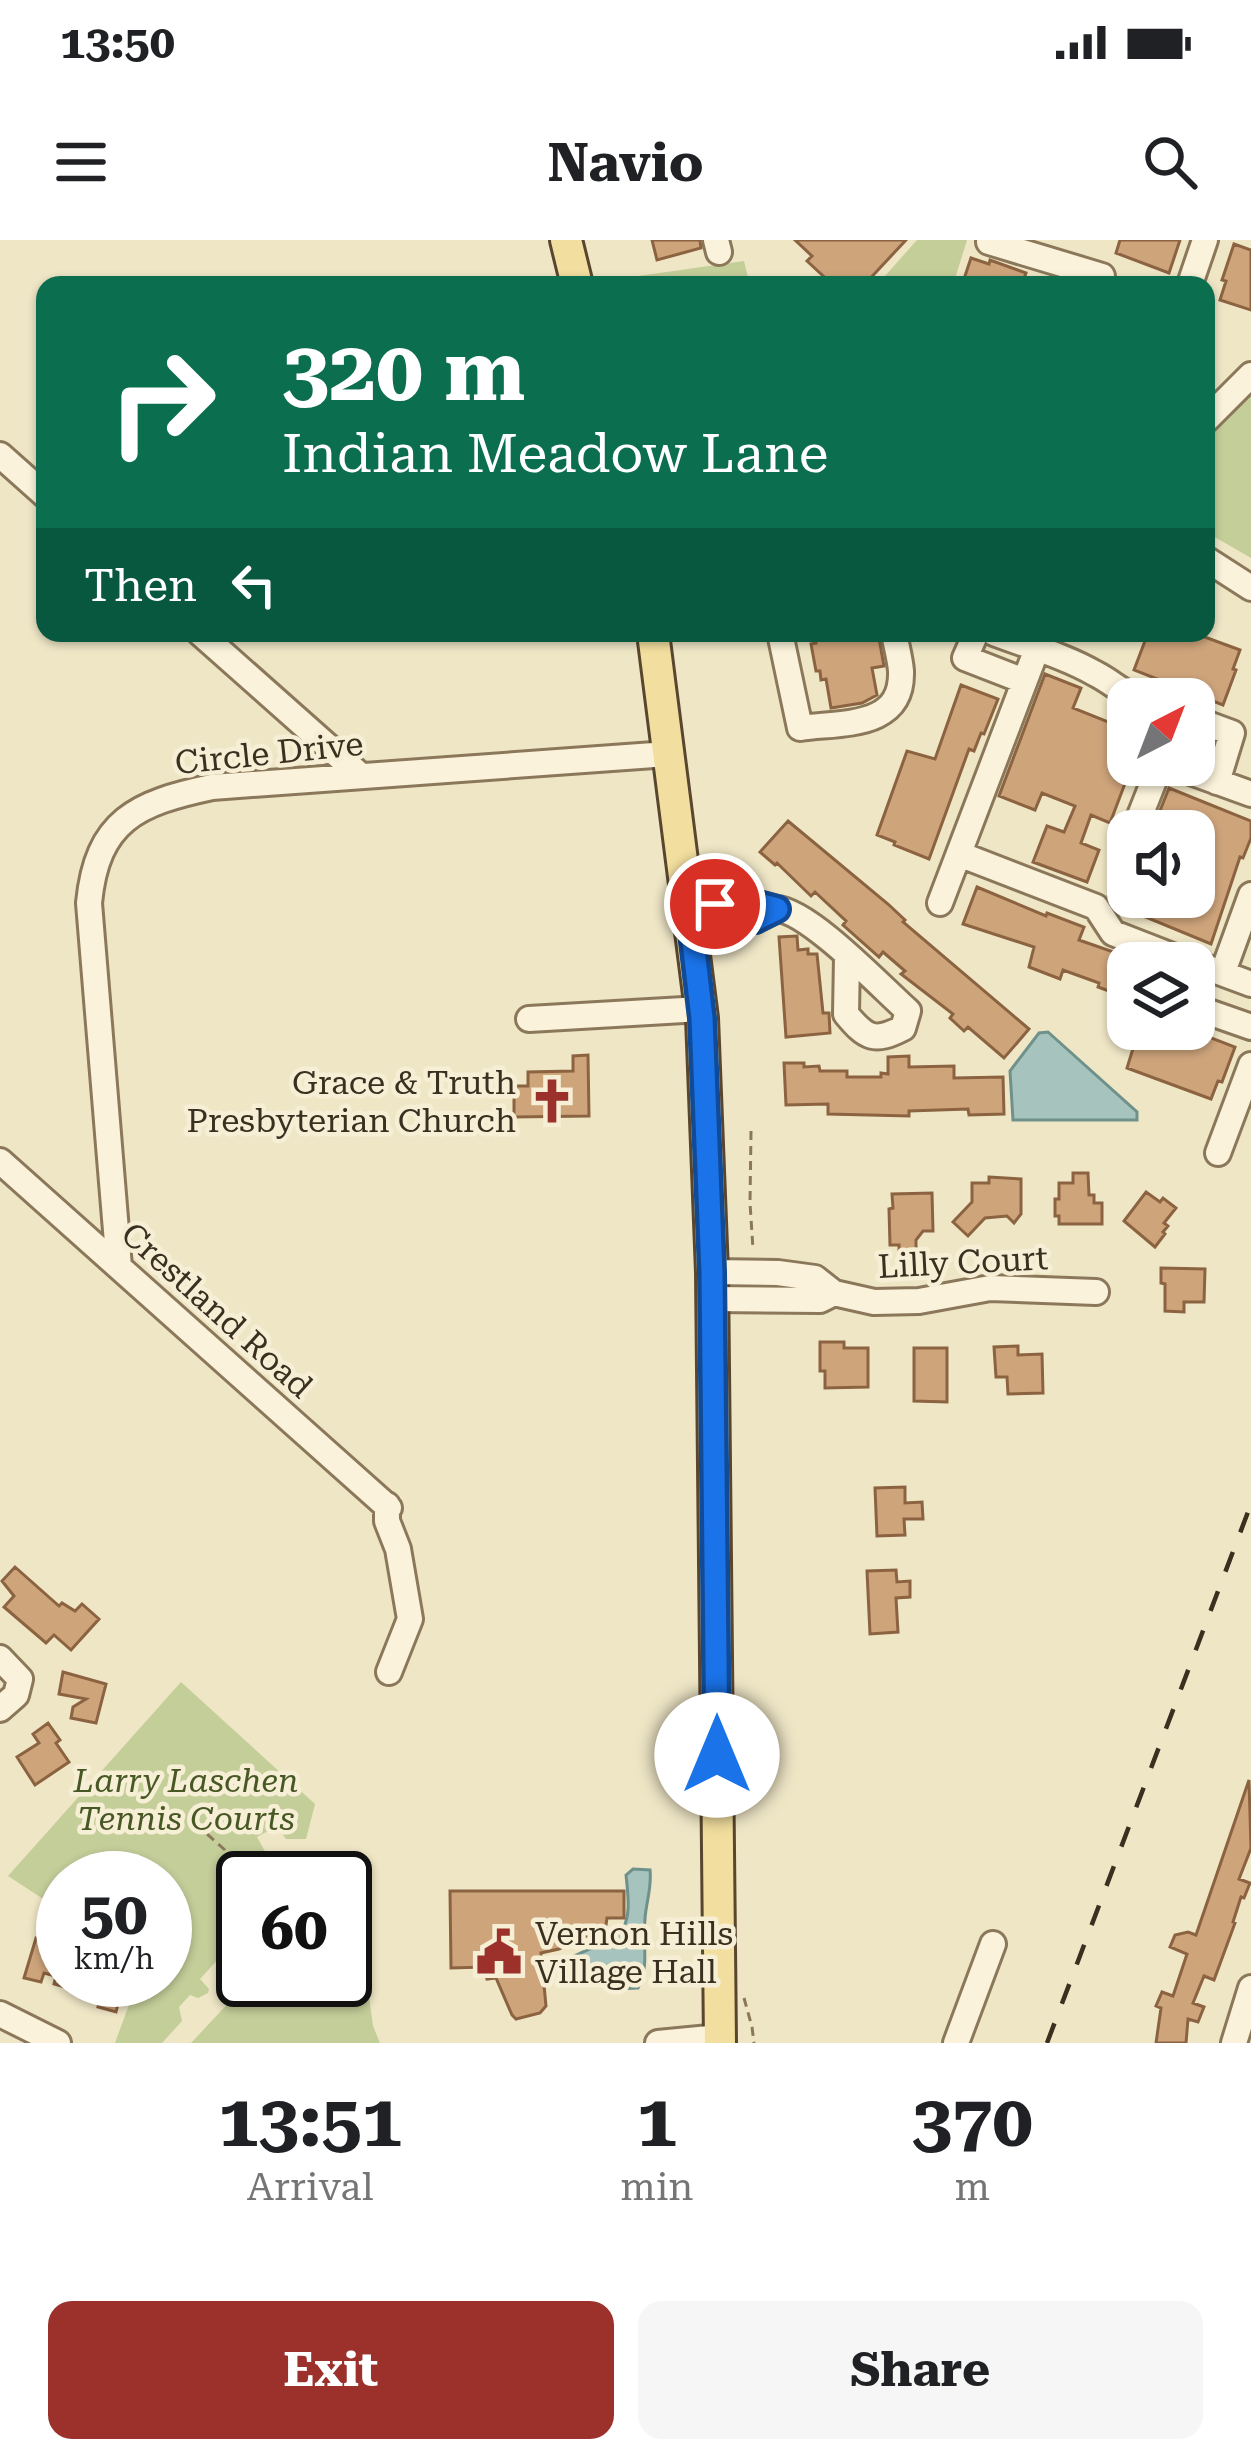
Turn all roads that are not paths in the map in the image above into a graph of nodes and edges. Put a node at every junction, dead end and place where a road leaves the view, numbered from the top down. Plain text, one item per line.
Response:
1 (566, 240) edge
2 (1205, 240) edge
3 (989, 242) edge
4 (1052, 274) edge
5 (575, 276) edge
6 (1102, 276) edge
7 (1193, 276) edge
8 (1251, 375) edge
9 (1215, 411) edge
10 (0, 454) edge
11 (36, 487) edge
12 (1215, 565) edge
13 (1251, 588) edge
14 (210, 642) edge
15 (654, 642) edge
16 (782, 642) edge
17 (896, 642) edge
18 (972, 642) edge
19 (1040, 642) edge
20 (1042, 642) edge
21 (1107, 680) edge
22 (1024, 681) junction
23 (1215, 727) edge
24 (668, 754) junction
25 (360, 776) junction
26 (1217, 782) joint
27 (1251, 794) edge
28 (959, 854) junction
29 (1251, 895) edge
30 (940, 903) dead end
31 (690, 915) junction
32 (1135, 942) edge
33 (848, 957) dead end
34 (1215, 970) edge
35 (1223, 972) junction
36 (1251, 984) edge
37 (701, 1009) junction
38 (1215, 1014) edge
39 (529, 1019) dead end
40 (1251, 1027) edge
41 (1251, 1065) edge
42 (1218, 1153) dead end
43 (0, 1161) edge
44 (119, 1267) junction
45 (712, 1286) junction
46 (1096, 1292) dead end
47 (834, 1293) junction
48 (0, 1658) edge
49 (388, 1672) dead end
50 (0, 1709) edge
51 (993, 1944) dead end
52 (1251, 1988) edge
53 (0, 2014) edge
54 (720, 2040) edge
55 (58, 2043) edge
56 (658, 2043) edge
57 (956, 2043) edge
58 (1234, 2043) edge

1 - 5 main road
2 - 7 street
3 - 4 street
4 - 6 street
8 - 9 street
10 - 11 street
12 - 13 street
14 - 25 street
15 - 24 main road
16 - 17 street
18 - 22 street
19 - 22 street
20 - 21 street
22 - 28 street
23 - 26 street
24 - 25 street, Circle Drive
24 - 31 main road
25 - 44 street, Circle Drive
26 - 27 street
28 - 30 street
28 - 32 street
29 - 35 street
31 - 33 street
31 - 37 main road
34 - 35 street
35 - 36 street
37 - 39 street
37 - 45 main road
38 - 40 street
41 - 42 street
43 - 44 street, Crestland Road
44 - 49 street, Crestland Road
45 - 47 street, Lilly Court
45 - 47 street, Lilly Court
45 - 54 main road
46 - 47 street, Lilly Court
48 - 50 street
51 - 57 street
52 - 58 street
53 - 55 street
54 - 56 street

